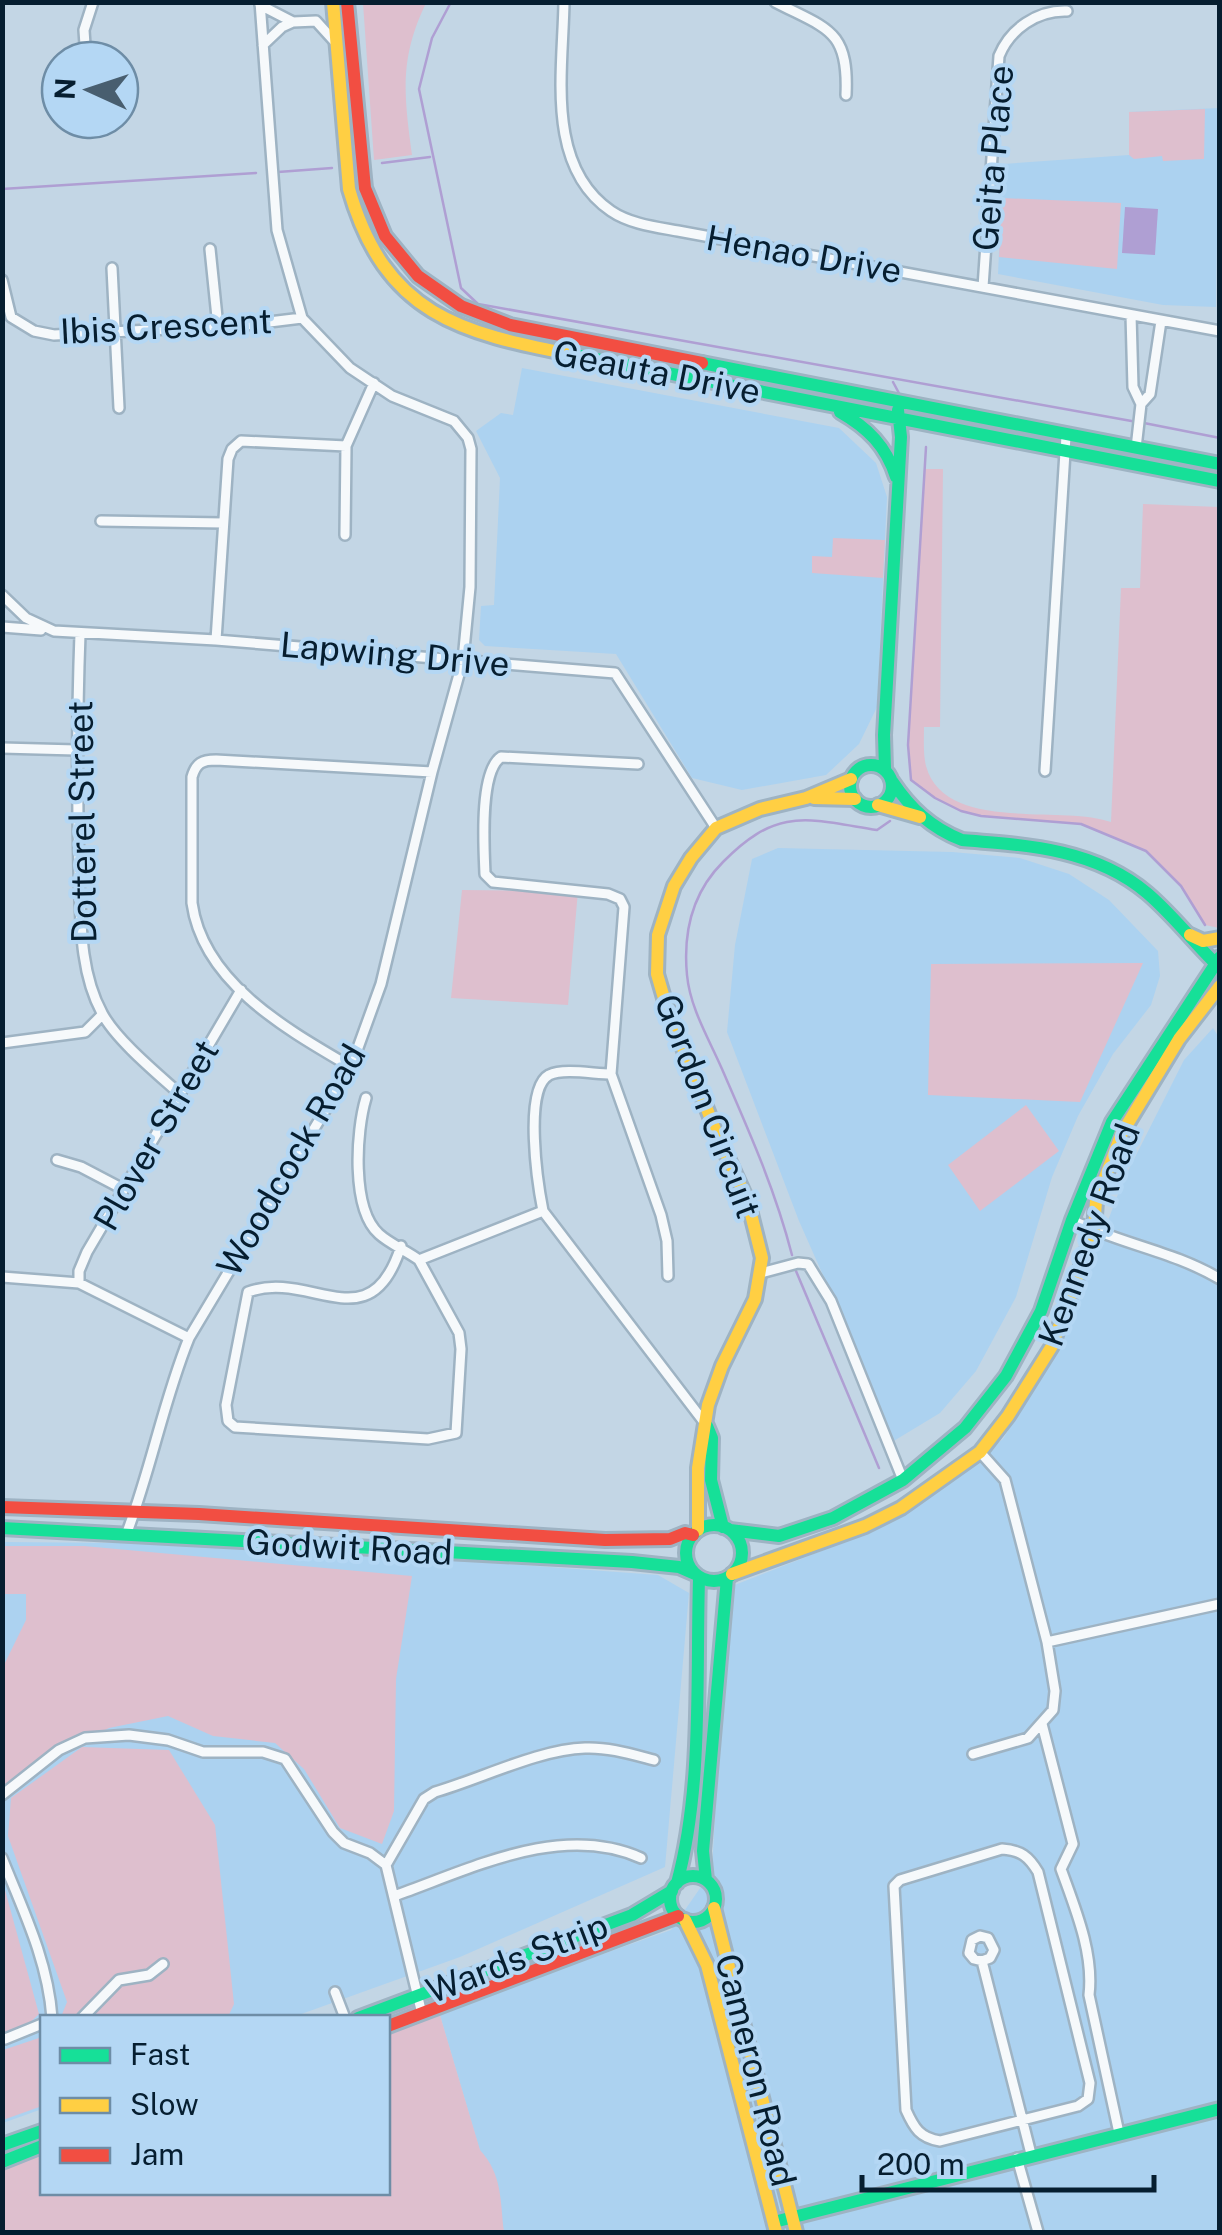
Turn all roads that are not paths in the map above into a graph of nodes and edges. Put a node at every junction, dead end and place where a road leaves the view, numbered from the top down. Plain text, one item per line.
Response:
1 (92, 2) edge
2 (332, 2) edge
3 (348, 2) edge
4 (564, 2) edge
5 (775, 2) edge
6 (260, 4) edge
7 (1066, 10) dead end
8 (316, 21) junction
9 (293, 22) junction
10 (85, 40) edge
11 (336, 44) junction
12 (263, 46) junction
13 (846, 94) dead end
14 (210, 248) dead end
15 (112, 268) dead end
16 (2, 280) edge
17 (983, 286) junction
18 (1131, 315) junction
19 (302, 318) junction
20 (1161, 321) junction
21 (218, 327) junction
22 (116, 330) junction
23 (1220, 330) edge
24 (374, 383) junction
25 (900, 403) junction
26 (1141, 404) junction
27 (829, 406) junction
28 (120, 408) dead end
29 (898, 418) junction
30 (921, 422) junction
31 (1066, 436) junction
32 (900, 437) junction
33 (1137, 443) junction
34 (346, 446) junction
35 (1065, 451) junction
36 (1220, 464) edge
37 (1220, 481) edge
38 (898, 484) junction
39 (101, 521) dead end
40 (223, 523) junction
41 (345, 535) dead end
42 (2, 595) edge
43 (2, 626) edge
44 (54, 631) junction
45 (80, 634) junction
46 (216, 640) junction
47 (463, 660) junction
48 (884, 735) junction
49 (2, 748) edge
50 (76, 750) junction
51 (638, 764) dead end
52 (864, 766) junction
53 (1045, 771) dead end
54 (432, 772) junction
55 (888, 776) junction
56 (851, 780) junction
57 (806, 798) junction
58 (855, 799) junction
59 (878, 805) junction
60 (922, 818) junction
61 (716, 828) junction
62 (1187, 934) junction
63 (1220, 938) edge
64 (1218, 962) edge
65 (1220, 986) edge
66 (241, 990) junction
67 (1188, 1005) junction
68 (102, 1015) junction
69 (2, 1043) edge
70 (351, 1067) junction
71 (611, 1074) junction
72 (182, 1096) junction
73 (366, 1098) dead end
74 (57, 1160) dead end
75 (123, 1190) junction
76 (543, 1211) junction
77 (1072, 1220) junction
78 (1094, 1231) junction
79 (401, 1246) junction
80 (419, 1260) junction
81 (762, 1273) junction
82 (668, 1276) dead end
83 (2, 1277) edge
84 (1220, 1279) edge
85 (79, 1283) junction
86 (188, 1338) junction
87 (706, 1424) junction
88 (980, 1452) junction
89 (903, 1480) junction
90 (2, 1506) edge
91 (134, 1513) junction
92 (2, 1528) edge
93 (727, 1528) junction
94 (695, 1532) junction
95 (126, 1535) junction
96 (697, 1576) junction
97 (729, 1576) junction
98 (1220, 1604) edge
99 (1047, 1642) junction
100 (1042, 1724) junction
101 (973, 1754) dead end
102 (654, 1760) dead end
103 (2, 1795) edge
104 (2, 1858) edge
105 (641, 1858) dead end
106 (386, 1864) junction
107 (706, 1880) junction
108 (675, 1886) junction
109 (394, 1896) junction
110 (714, 1908) junction
111 (681, 1918) junction
112 (982, 1962) dead end
113 (163, 1964) dead end
114 (335, 1992) dead end
115 (416, 1997) junction
116 (422, 2014) junction
117 (52, 2015) edge
118 (85, 2015) edge
119 (344, 2015) edge
120 (366, 2015) edge
121 (40, 2025) edge
122 (390, 2025) edge
123 (6, 2039) dead end
124 (1220, 2109) edge
125 (1024, 2120) junction
126 (40, 2132) edge
127 (1119, 2134) junction
128 (2, 2146) edge
129 (40, 2147) edge
130 (1024, 2156) junction
131 (2, 2162) edge
132 (792, 2216) junction
133 (775, 2227) edge
134 (796, 2232) edge
135 (1038, 2232) edge

1 - 10 street
2 - 8 street
2 - 11 main road, Geauta Drive
3 - 25 main road, Geauta Drive
4 - 17 street, Henao Drive
5 - 13 street
6 - 9 street
6 - 12 street
7 - 17 street, Geita Place
8 - 9 street
8 - 11 street
9 - 12 street
11 - 27 main road, Geauta Drive
12 - 19 street
14 - 21 street
15 - 22 street
16 - 22 street, Ibis Crescent
17 - 18 street, Henao Drive
18 - 20 street, Henao Drive
18 - 26 street
19 - 21 street, Ibis Crescent
19 - 24 street, Woodcock Road
20 - 23 street, Henao Drive
20 - 26 street
21 - 22 street, Ibis Crescent
22 - 28 street
24 - 34 street
24 - 47 street, Woodcock Road
25 - 29 main road
25 - 31 main road, Geauta Drive
26 - 33 street
27 - 29 main road, Geauta Drive
27 - 38 main road
29 - 30 main road, Geauta Drive
29 - 32 main road
30 - 32 main road
30 - 35 main road, Geauta Drive
31 - 33 main road, Geauta Drive
31 - 35 street
32 - 38 main road
33 - 36 main road, Geauta Drive
34 - 40 street
34 - 41 street
35 - 37 main road, Geauta Drive
35 - 53 street
38 - 48 main road
39 - 40 street
40 - 46 street
42 - 44 street, Lapwing Drive
43 - 44 street
44 - 45 street, Lapwing Drive
45 - 46 street, Lapwing Drive
45 - 50 street, Dotterel Street
46 - 47 street, Lapwing Drive
47 - 54 street, Woodcock Road
47 - 61 street, Lapwing Drive
48 - 52 main road
48 - 55 main road
49 - 50 street
50 - 68 street, Dotterel Street
51 - 71 street
52 - 55 main road
52 - 56 main road
54 - 66 street
54 - 70 street, Woodcock Road
55 - 59 main road
55 - 60 main road
56 - 57 main road
56 - 58 main road
57 - 58 main road
57 - 61 main road
58 - 59 main road
59 - 60 main road
60 - 62 main road
61 - 81 main road, Gordon Circuit
62 - 63 main road
62 - 64 main road
62 - 67 main road
64 - 67 main road, Kennedy Road
65 - 78 main road, Kennedy Road
66 - 70 street
66 - 72 street, Plover Street
67 - 77 main road, Kennedy Road
68 - 69 street
68 - 72 street, Dotterel Street
70 - 86 street, Woodcock Road
71 - 76 street
71 - 82 street
72 - 75 street, Plover Street
73 - 79 street
74 - 75 street
75 - 85 street, Plover Street
76 - 80 street
76 - 87 street
77 - 78 street
77 - 89 main road, Kennedy Road
78 - 84 street
78 - 88 main road, Kennedy Road
79 - 80 street
79 - 80 street
81 - 87 main road, Gordon Circuit
81 - 89 street
83 - 85 street
85 - 86 street
86 - 91 street, Woodcock Road
87 - 93 main road, Gordon Circuit
87 - 94 main road, Gordon Circuit
88 - 97 main road, Kennedy Road
88 - 99 street
89 - 93 main road, Kennedy Road
90 - 91 main road, Godwit Road
91 - 94 main road, Godwit Road
91 - 95 street, Woodcock Road
92 - 95 main road, Godwit Road
93 - 94 main road
93 - 97 main road
94 - 96 main road
95 - 96 main road, Godwit Road
96 - 97 main road
96 - 108 main road
97 - 107 main road
98 - 99 street
99 - 100 street
100 - 101 street
100 - 127 street
102 - 106 street
103 - 106 street
104 - 117 street
105 - 109 street
106 - 109 street
107 - 108 main road
107 - 110 main road
108 - 111 main road
108 - 115 main road, Wards Strip
109 - 115 street
110 - 111 main road
110 - 132 main road, Cameron Road
111 - 116 main road, Wards Strip
111 - 133 main road, Cameron Road
112 - 125 street
113 - 118 street
114 - 119 street
115 - 116 street
115 - 120 main road, Wards Strip
116 - 122 main road, Wards Strip
121 - 123 street
124 - 127 main road
125 - 125 street
125 - 130 street
126 - 128 main road
127 - 130 main road
129 - 131 main road
130 - 132 main road
130 - 135 street
132 - 133 main road
132 - 134 main road, Cameron Road

